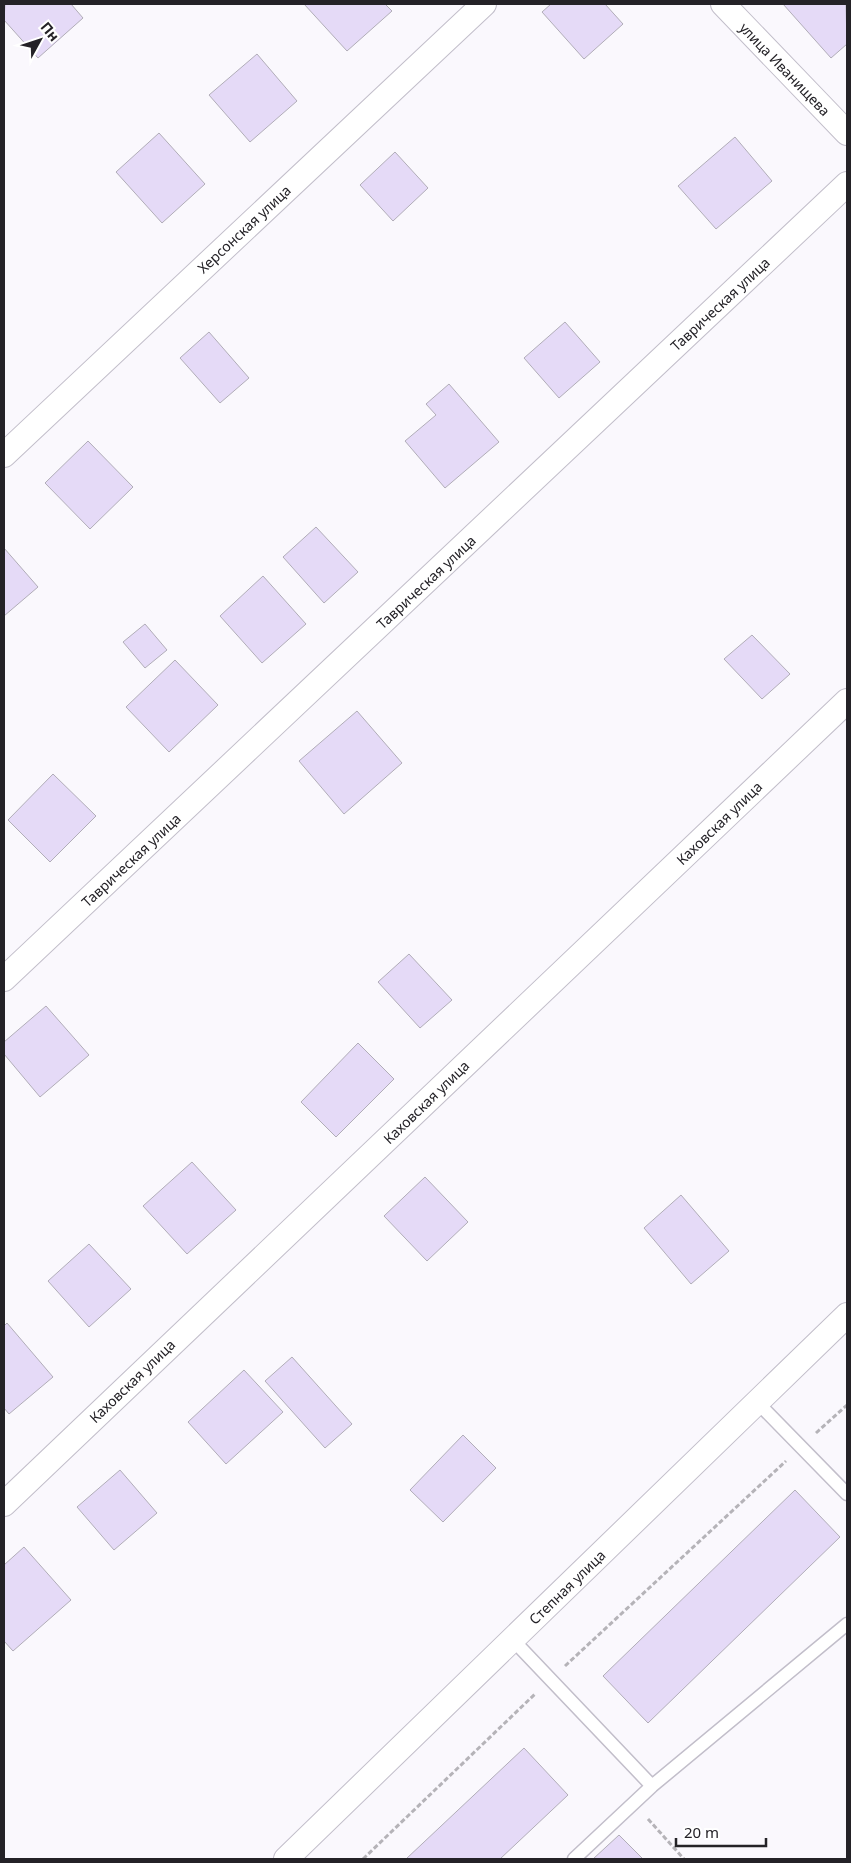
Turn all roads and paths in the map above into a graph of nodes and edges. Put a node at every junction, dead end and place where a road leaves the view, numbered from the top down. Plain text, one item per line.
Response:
1 (484, 4) edge
2 (723, 4) edge
3 (847, 133) edge
4 (847, 184) edge
5 (4, 454) edge
6 (847, 701) edge
7 (4, 979) edge
8 (847, 1315) edge
9 (756, 1402) junction
10 (847, 1405) edge
11 (801, 1447) junction
12 (847, 1494) edge
13 (4, 1504) edge
14 (847, 1624) edge
15 (512, 1640) junction
16 (550, 1679) junction
17 (652, 1786) junction
18 (634, 1804) junction
19 (286, 1859) edge
20 (363, 1859) edge
21 (574, 1859) edge
22 (684, 1859) edge

1 - 5 street, Херсонская улица
2 - 3 street, улица Иванищева
4 - 7 street, Таврическая улица
6 - 13 street, Каховская улица
8 - 9 street, Степная улица
9 - 11 lane
9 - 15 street, Степная улица
10 - 11 path
11 - 12 lane
11 - 16 path
14 - 17 lane
15 - 16 lane
15 - 19 street, Степная улица
16 - 17 lane
16 - 20 path
17 - 18 lane
18 - 21 lane
18 - 22 path

